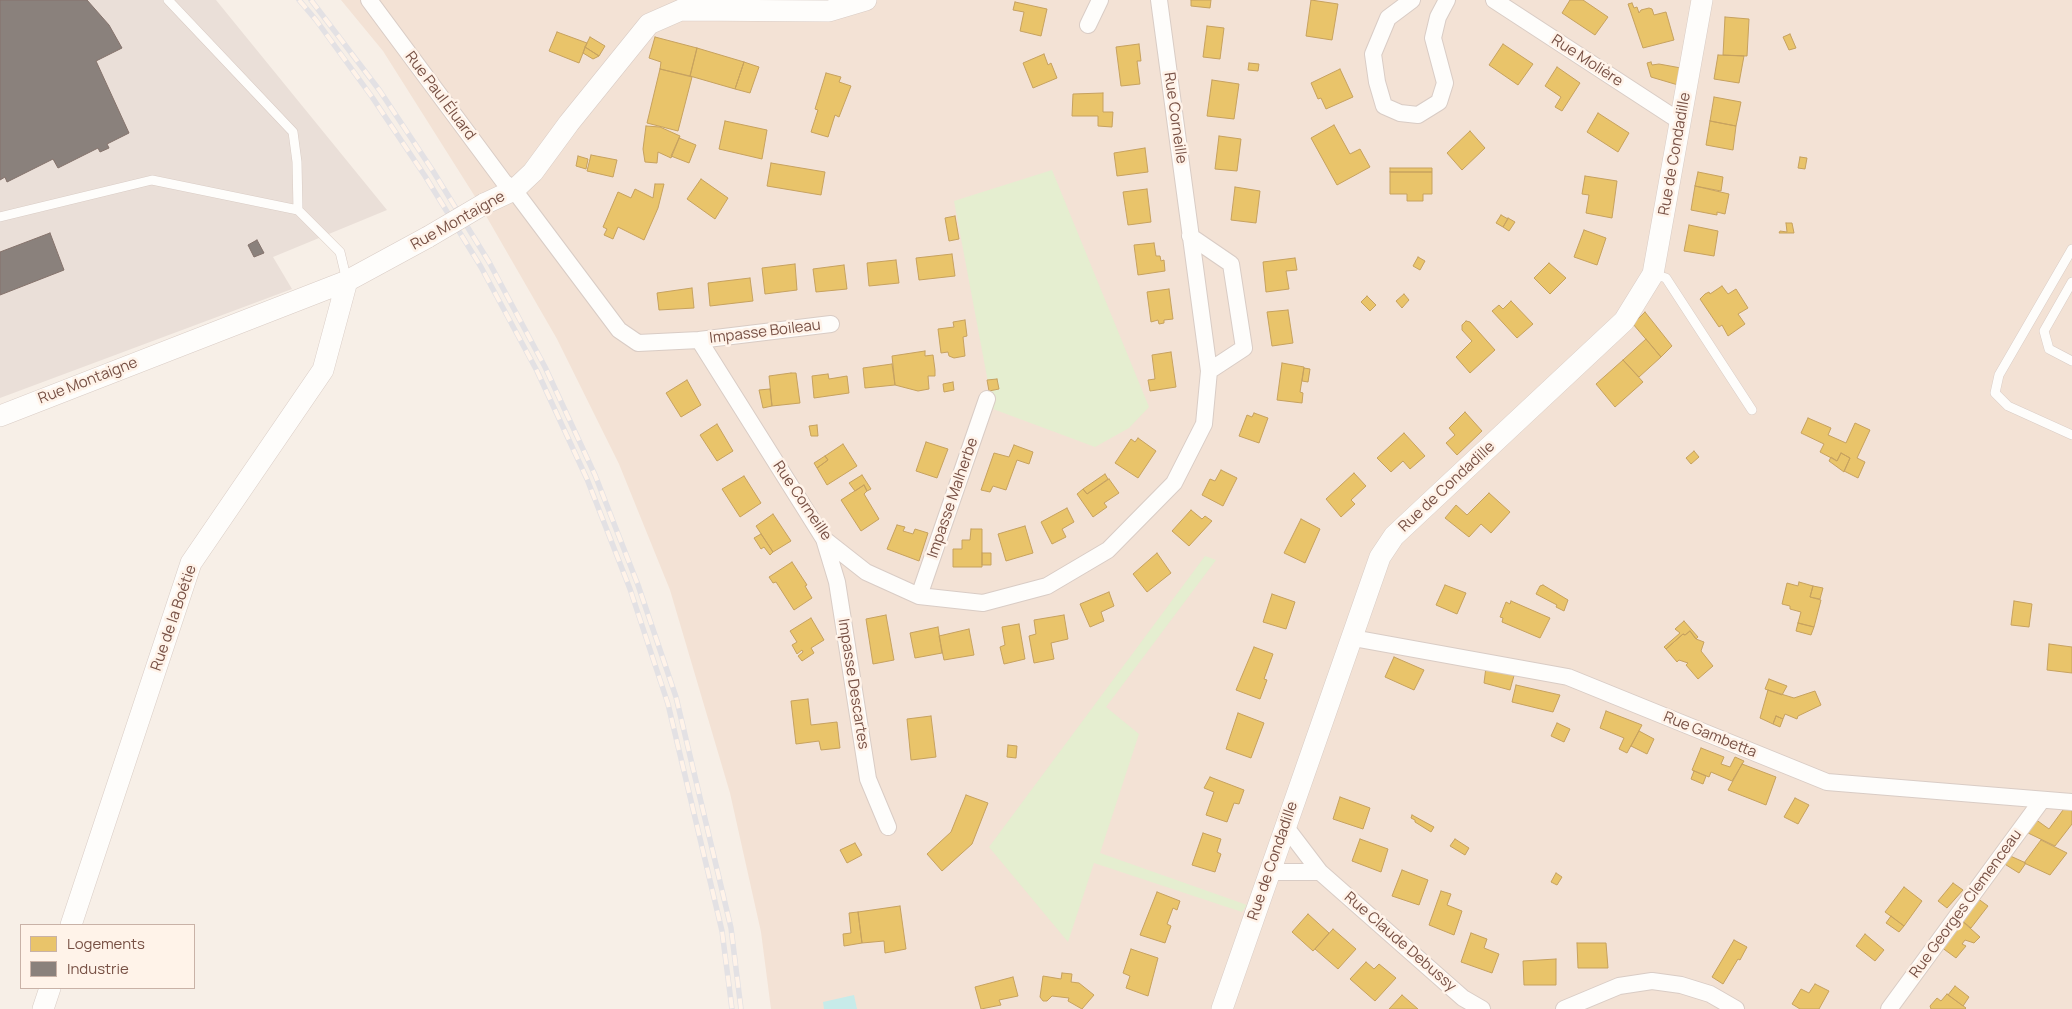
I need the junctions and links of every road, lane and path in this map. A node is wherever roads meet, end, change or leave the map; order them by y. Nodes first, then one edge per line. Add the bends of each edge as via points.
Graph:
1 (168, 0) edge
2 (369, 0) edge
3 (866, 0) edge
4 (1100, 0) edge
5 (1159, 0) edge
6 (1412, 0) edge
7 (1447, 0) edge
8 (1494, 0) edge
9 (1702, 0) edge
10 (1088, 25) dead end
11 (1681, 122) junction
12 (514, 190) junction
13 (298, 210) junction
14 (0, 217) edge
15 (1190, 236) junction
16 (2072, 249) edge
17 (1653, 274) junction
18 (346, 281) junction
19 (2072, 282) edge
20 (831, 324) dead end
21 (699, 340) junction
22 (2072, 361) edge
23 (1208, 372) junction
24 (987, 399) dead end
25 (1752, 410) dead end
26 (0, 416) edge
27 (2072, 435) edge
28 (824, 539) junction
29 (919, 596) junction
30 (1353, 638) junction
31 (2042, 800) junction
32 (2072, 802) edge
33 (1285, 826) junction
34 (888, 827) dead end
35 (1269, 872) junction
36 (1320, 872) junction
37 (71, 924) edge
38 (50, 989) edge
39 (43, 1009) edge
40 (1222, 1009) edge
41 (1482, 1009) edge
42 (1564, 1009) edge
43 (1736, 1009) edge
44 (1890, 1009) edge

1 - 13 lane via 293,132
2 - 12 street, Rue Paul Éluard via 504,182
3 - 12 street, Rue Montaigne via 829,11 681,10 649,24 533,172
4 - 10 street
5 - 15 street, Rue Corneille
6 - 7 street via 1388,18 1373,54 1384,106 1400,113 1418,115 1438,102 1445,83 1433,38 1438,17
8 - 11 street, Rue Molière
9 - 11 street, Rue de Condadille
11 - 17 street, Rue de Condadille
12 - 18 street, Rue Montaigne, bridge
12 - 21 street via 619,330 638,343
13 - 14 lane via 152,180
13 - 18 lane via 340,252
15 - 23 street, Rue Corneille
15 - 23 street via 1231,264 1244,348
16 - 27 lane via 1999,375 1995,394 2008,406
17 - 25 lane via 1666,278
17 - 30 street, Rue de Condadille via 1624,321 1394,536 1380,557
18 - 26 street, Rue Montaigne
18 - 37 street, Rue de la Boétie via 323,370 191,564
19 - 22 lane via 2044,331 2049,349
20 - 21 street, Impasse Boileau
21 - 28 street, Rue Corneille
23 - 29 street, Rue Corneille via 1204,424 1174,483 1108,550 1047,586 984,603
24 - 29 street, Impasse Malherbe
28 - 29 street, Rue Corneille via 866,572
28 - 34 street, Impasse Descartes via 836,582 868,779
30 - 31 street, Rue Gambetta via 1568,677 1827,782
30 - 33 street, Rue de Condadille
31 - 32 street, Rue Gambetta
31 - 44 street, Rue Georges Clemenceau
33 - 35 street, Rue de Condadille
33 - 36 street, Rue Claude Debussy
35 - 36 street
35 - 40 street, Rue de Condadille
36 - 41 street, Rue Claude Debussy via 1463,998
38 - 39 street
42 - 43 street via 1619,986 1652,981 1710,994

